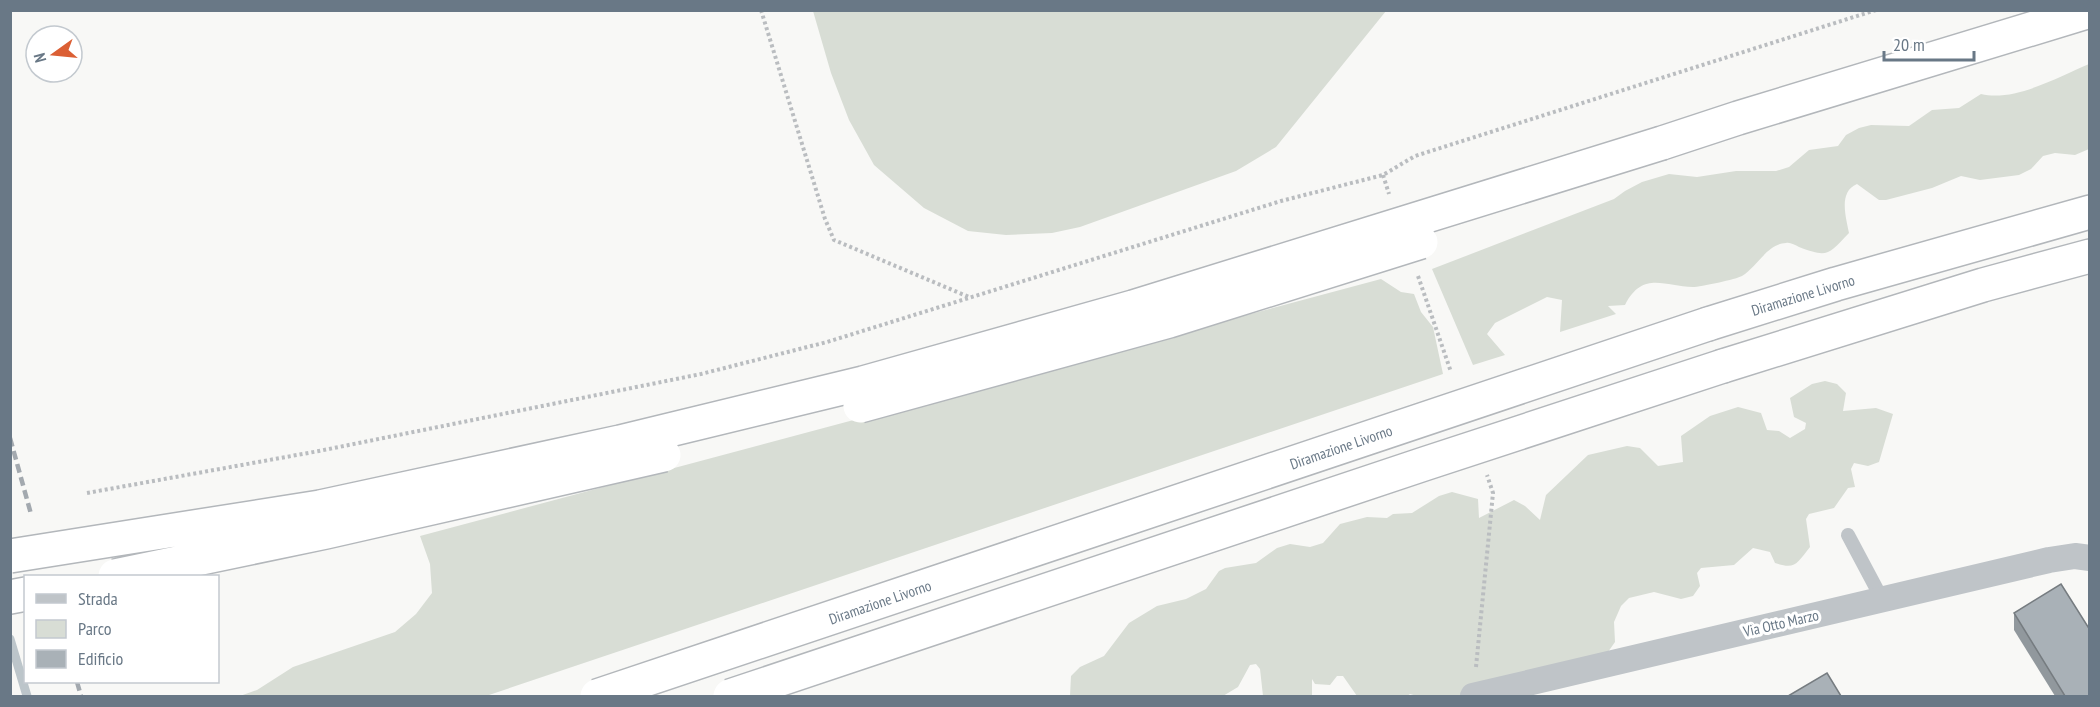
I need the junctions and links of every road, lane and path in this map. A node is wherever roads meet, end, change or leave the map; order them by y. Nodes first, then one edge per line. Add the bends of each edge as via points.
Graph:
1 (761, 10) edge
2 (1876, 10) edge
3 (2090, 11) edge
4 (2090, 35) edge
5 (1663, 154) junction
6 (1383, 175) junction
7 (1390, 198) dead end
8 (2090, 212) edge
9 (2090, 256) edge
10 (1415, 267) dead end
11 (969, 298) junction
12 (1451, 372) dead end
13 (1487, 474) dead end
14 (87, 493) dead end
15 (1848, 534) dead end
16 (10, 556) edge
17 (2090, 558) edge
18 (120, 575) edge
19 (1882, 599) junction
20 (597, 696) edge
21 (730, 696) edge
22 (1473, 696) edge

1 - 11 path via 834,240
2 - 6 path via 1415,156
3 - 5 highway via 1738,118
4 - 5 highway via 1740,140
5 - 16 highway, bridge via 1133,308 863,382 620,442 321,507
5 - 18 highway, bridge via 1169,321 916,392 609,468
6 - 7 path
6 - 11 path via 1281,201
8 - 20 highway, Diramazione Livorno, bridge via 1708,324
9 - 21 highway, bridge via 1723,366
10 - 12 path
11 - 14 path via 827,342 701,374
13 - 22 path via 1493,493
15 - 19 lane
17 - 19 street, Via Otto Marzo via 2049,560
19 - 22 street, Via Otto Marzo

